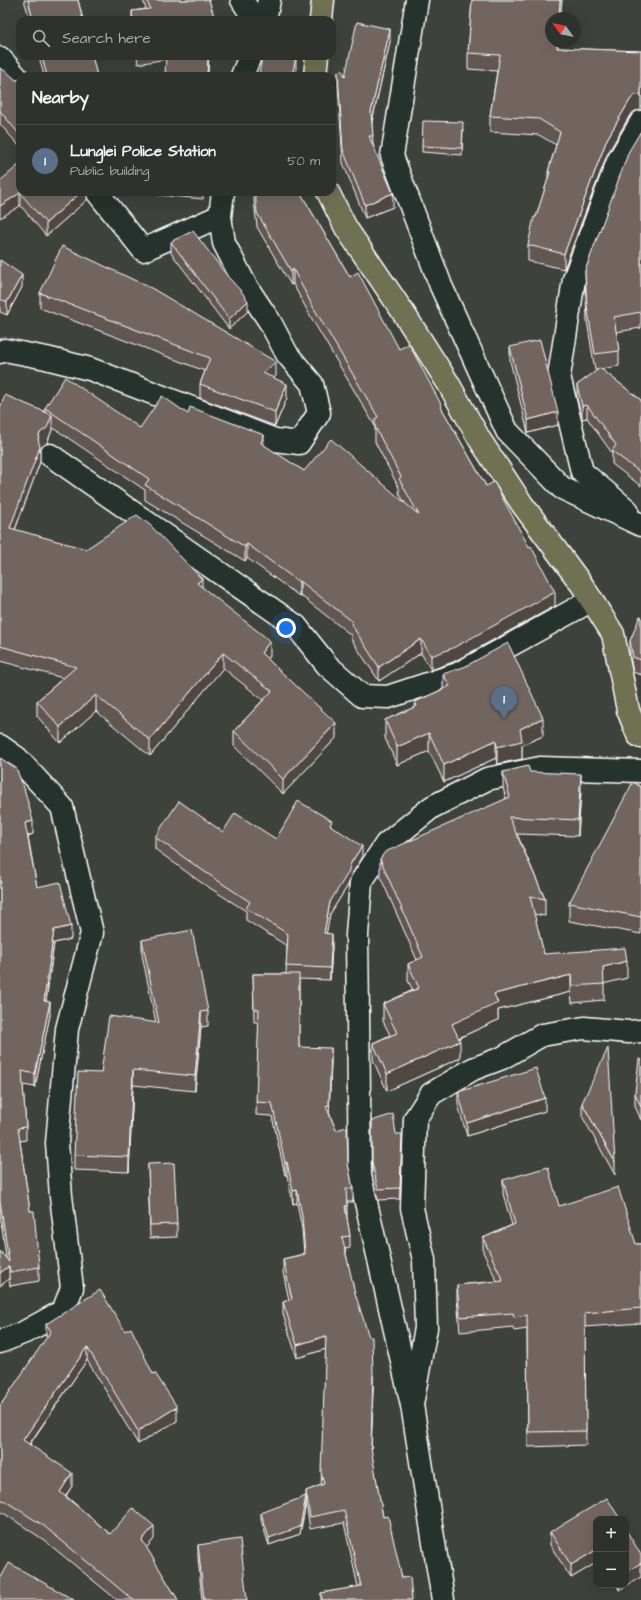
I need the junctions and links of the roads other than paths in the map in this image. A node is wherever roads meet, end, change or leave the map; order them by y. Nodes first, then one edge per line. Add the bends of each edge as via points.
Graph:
1 (242, 0) edge
2 (269, 0) edge
3 (323, 0) edge
4 (417, 0) edge
5 (252, 16) edge
6 (266, 16) edge
7 (321, 16) edge
8 (0, 58) edge
9 (248, 60) edge
10 (317, 60) edge
11 (244, 72) edge
12 (315, 72) edge
13 (16, 76) edge
14 (641, 122) edge
15 (100, 196) edge
16 (222, 196) edge
17 (330, 196) edge
18 (220, 216) junction
19 (0, 352) edge
20 (50, 455) dead end
21 (641, 524) edge
22 (592, 600) junction
23 (641, 737) edge
24 (0, 746) edge
25 (641, 771) edge
26 (641, 1031) edge
27 (0, 1342) edge
28 (412, 1405) junction
29 (444, 1600) edge

1 - 5 street
2 - 6 street
3 - 7 main road
4 - 21 street via 392,156 441,286 507,430 562,488
8 - 13 street
9 - 11 street
10 - 12 main road
14 - 21 street via 618,161 574,280 559,376 582,472
15 - 18 street via 143,250
16 - 18 street
17 - 22 main road via 346,228 448,383 480,440 518,498
18 - 19 street via 224,243 246,286 287,354 312,384 319,413 299,443 274,440 90,370 5,350
20 - 22 street via 296,626 327,665 362,696 388,697 458,674
22 - 23 main road via 613,634 628,710
24 - 27 street via 17,758 62,808 92,933 66,1029 57,1143 72,1288 63,1311 25,1332
25 - 28 street via 540,768 487,779 432,807 386,844 361,882 357,935 360,1176
26 - 28 street via 584,1028 542,1035 502,1058 473,1069 431,1094 415,1119 412,1208 424,1260 426,1328
28 - 29 street

